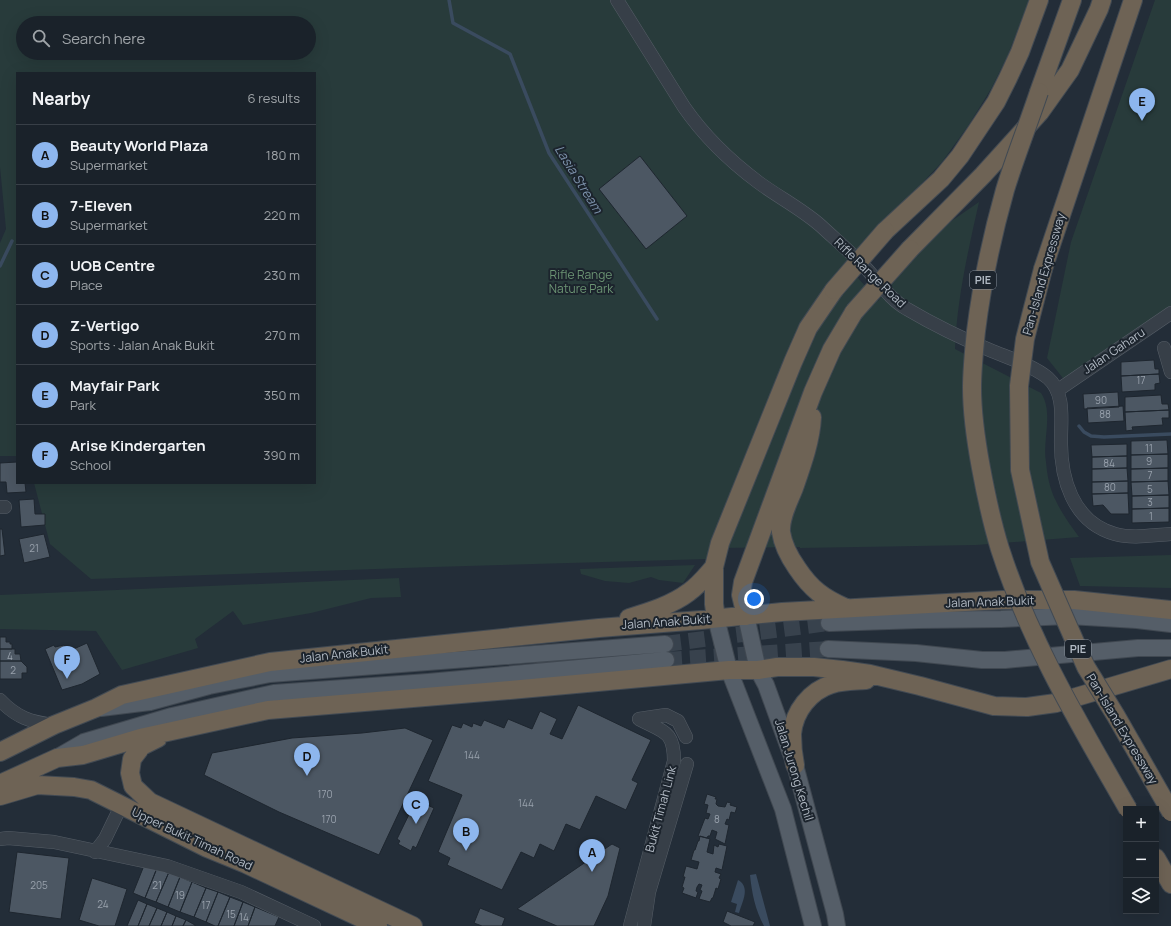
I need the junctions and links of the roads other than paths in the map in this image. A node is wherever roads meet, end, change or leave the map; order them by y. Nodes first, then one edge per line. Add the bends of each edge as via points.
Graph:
1 (617, 0) edge
2 (1039, 0) edge
3 (1072, 0) edge
4 (1102, 0) edge
5 (1133, 0) edge
6 (1171, 313) edge
7 (1164, 348) dead end
8 (1171, 372) edge
9 (1058, 390) junction
10 (813, 392) junction
11 (1171, 534) edge
12 (714, 567) junction
13 (849, 609) junction
14 (1171, 610) edge
15 (746, 616) junction
16 (716, 618) junction
17 (829, 623) tunnel mouth
18 (1171, 624) edge
19 (599, 628) junction
20 (665, 644) tunnel mouth
21 (1171, 648) edge
22 (828, 649) tunnel mouth
23 (666, 660) tunnel mouth
24 (1171, 669) edge
25 (729, 670) junction
26 (758, 670) junction
27 (883, 677) junction
28 (0, 700) edge
29 (96, 708) junction
30 (54, 726) junction
31 (175, 730) junction
32 (686, 737) dead end
33 (0, 752) edge
34 (57, 758) junction
35 (687, 764) dead end
36 (794, 765) junction
37 (0, 784) edge
38 (0, 796) edge
39 (121, 806) junction
40 (1126, 806) edge
41 (1171, 812) edge
42 (107, 834) junction
43 (0, 839) edge
44 (95, 852) junction
45 (111, 855) junction
46 (1159, 863) edge
47 (1171, 884) edge
48 (314, 926) edge
49 (378, 926) edge
50 (413, 926) edge
51 (630, 926) edge
52 (644, 926) edge
53 (813, 926) edge
54 (837, 926) edge

1 - 9 street, Rifle Range Road via 684,107 700,129 718,147 756,180 818,224 862,264 904,308 963,339 1037,370
2 - 12 highway, bridge via 1020,52 996,102 960,156 940,179 885,231 834,290 808,328 726,525
3 - 40 highway, PIE, bridge via 1006,188 993,236 975,340 973,414 986,499 1018,599 1067,702
4 - 10 highway, bridge via 1070,70 1040,112 854,312 832,349
5 - 41 highway, Pan-Island Expressway / PIE, bridge via 1043,269 1025,339 1019,386 1020,470 1040,562 1086,667
6 - 9 street, Jalan Gaharu
7 - 8 street
9 - 11 street via 1062,468 1066,483 1079,509 1102,529 1116,534
10 - 13 highway via 812,429 787,504 781,531 789,554 810,585 829,601
10 - 15 highway via 743,582 741,595
12 - 16 highway
12 - 19 highway via 682,597 648,612
13 - 14 highway, Jalan Anak Bukit via 1002,600 1074,600
13 - 15 highway, Jalan Anak Bukit
15 - 16 highway, Jalan Anak Bukit
15 - 26 main road, Jalan Jurong Kechil
16 - 19 highway, Jalan Anak Bukit
16 - 25 main road, Jalan Jurong Kechil
17 - 18 main road, Jalan Anak Bukit via 1070,616
19 - 29 highway, Jalan Anak Bukit via 270,662 122,695
20 - 29 main road, Jalan Anak Bukit via 270,674 209,686 150,702
21 - 22 main road via 1138,648 1005,660
23 - 34 main road via 274,693 172,716 84,742
24 - 27 highway via 1056,703 1027,707 994,706
25 - 26 highway
25 - 31 highway via 268,710
25 - 53 main road, Jalan Jurong Kechil via 783,809
26 - 27 highway via 814,667
26 - 36 main road, Jalan Jurong Kechil via 766,685
27 - 36 highway via 833,684 813,694 802,707 794,724
28 - 30 street via 12,711 29,720
29 - 30 highway
30 - 33 highway
31 - 34 highway via 83,755
31 - 50 highway, Upper Bukit Timah Road via 142,746 132,758 130,773 133,786 150,802
32 - 51 street, Bukit Timah Link via 678,721 666,715 639,719 667,734 674,746 674,761
34 - 37 highway
35 - 52 street, Bukit Timah Link via 649,892
36 - 54 main road, Jalan Jurong Kechil
38 - 39 highway, Upper Bukit Timah Road via 37,786 74,786 91,790
39 - 42 street
39 - 49 highway, Upper Bukit Timah Road
42 - 44 street
42 - 45 street
43 - 44 street via 54,842
44 - 45 street
45 - 48 street via 167,866 241,892
46 - 47 highway

